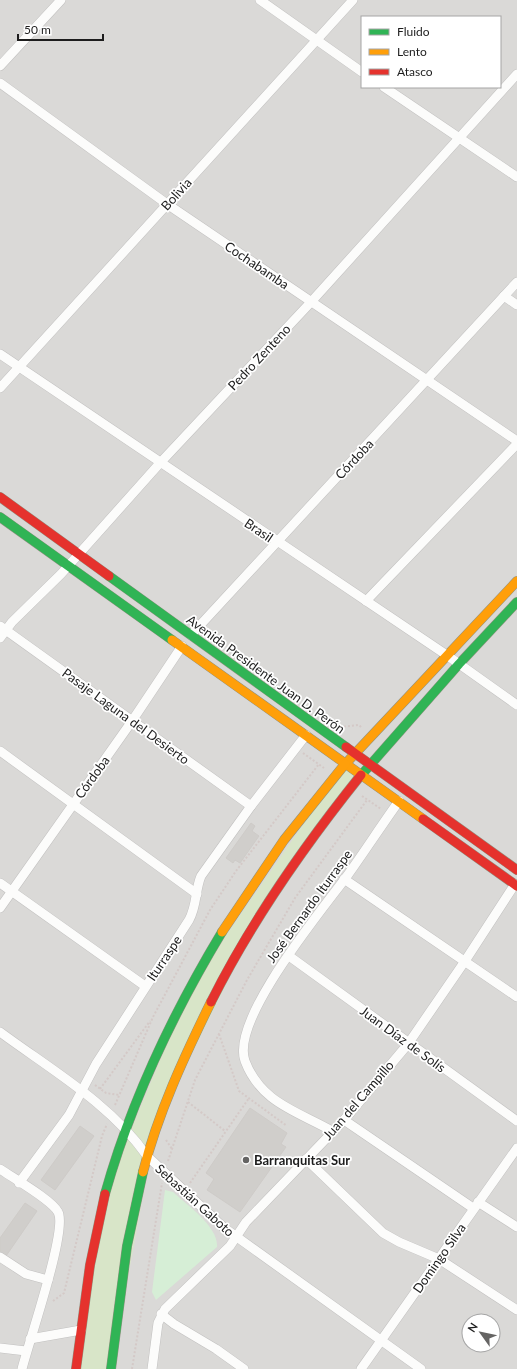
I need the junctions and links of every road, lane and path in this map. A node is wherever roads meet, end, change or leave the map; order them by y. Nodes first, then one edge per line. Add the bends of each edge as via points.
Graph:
1 (61, 0) edge
2 (260, 0) edge
3 (353, 0) edge
4 (316, 40) junction
5 (0, 66) edge
6 (361, 71) edge
7 (517, 74) edge
8 (0, 83) edge
9 (385, 88) edge
10 (458, 139) junction
11 (517, 177) edge
12 (167, 204) junction
13 (517, 282) edge
14 (504, 296) junction
15 (311, 302) junction
16 (517, 305) edge
17 (0, 354) edge
18 (18, 368) junction
19 (427, 380) junction
20 (0, 388) edge
21 (517, 443) edge
22 (160, 463) junction
23 (0, 497) edge
24 (0, 517) edge
25 (277, 542) junction
26 (78, 554) junction
27 (68, 566) junction
28 (517, 580) edge
29 (366, 601) junction
30 (517, 602) edge
31 (2, 631) edge
32 (191, 636) junction
33 (182, 646) junction
34 (448, 656) junction
35 (459, 664) junction
36 (517, 705) edge
37 (132, 721) junction
38 (306, 735) junction
39 (371, 735) junction
40 (330, 737) junction
41 (297, 748) junction
42 (0, 751) edge
43 (354, 754) junction
44 (345, 764) junction
45 (370, 765) junction
46 (361, 775) junction
47 (335, 776) junction
48 (351, 788) junction
49 (367, 800) junction
50 (398, 801) junction
51 (72, 804) junction
52 (251, 806) junction
53 (389, 814) junction
54 (517, 870) edge
55 (344, 879) junction
56 (0, 883) edge
57 (516, 885) edge
58 (12, 891) junction
59 (197, 894) junction
60 (0, 908) edge
61 (289, 956) junction
62 (465, 961) junction
63 (145, 986) junction
64 (517, 997) edge
65 (153, 1017) dead end
66 (0, 1032) edge
67 (408, 1044) junction
68 (88, 1081) junction
69 (100, 1089) junction
70 (82, 1092) junction
71 (119, 1095) dead end
72 (249, 1098) dead end
73 (188, 1102) junction
74 (344, 1120) junction
75 (517, 1121) edge
76 (125, 1130) junction
77 (226, 1131) junction
78 (332, 1131) junction
79 (517, 1148) edge
80 (147, 1156) junction
81 (306, 1159) junction
82 (0, 1169) edge
83 (164, 1172) junction
84 (19, 1183) junction
85 (189, 1184) dead end
86 (476, 1205) junction
87 (517, 1227) edge
88 (237, 1237) junction
89 (0, 1257) edge
90 (439, 1259) junction
91 (48, 1280) junction
92 (517, 1310) edge
93 (161, 1314) junction
94 (81, 1330) junction
95 (30, 1339) junction
96 (381, 1340) junction
97 (0, 1348) edge
98 (26, 1351) junction
99 (22, 1369) edge
100 (76, 1369) edge
101 (111, 1369) edge
102 (132, 1369) edge
103 (152, 1369) edge
104 (244, 1369) edge
105 (361, 1369) edge
106 (421, 1369) edge

1 - 5 street
2 - 4 street
3 - 4 street, Bolivia
4 - 6 street
4 - 12 street, Bolivia
7 - 10 street, Pedro Zenteno
8 - 12 street, Cochabamba
9 - 10 street
10 - 11 street
10 - 15 street, Pedro Zenteno
12 - 15 street, Cochabamba
12 - 18 street, Bolivia
13 - 14 street, Córdoba
14 - 16 street
14 - 19 street, Córdoba
15 - 19 street, Cochabamba
15 - 22 street, Pedro Zenteno
17 - 18 street, Brasil
18 - 20 street, Bolivia
18 - 22 street, Brasil
19 - 21 street, Cochabamba
19 - 25 street, Córdoba
21 - 29 street
22 - 25 street, Brasil
22 - 26 street, Pedro Zenteno
23 - 26 main road, Avenida Presidente Juan D. Perón
24 - 27 main road, Avenida Presidente Juan D. Perón
25 - 29 street, Brasil
25 - 32 street, Córdoba
26 - 27 street, Pedro Zenteno
26 - 32 main road, Avenida Presidente Juan D. Perón
27 - 31 street, Pedro Zenteno
27 - 33 main road, Avenida Presidente Juan D. Perón
28 - 34 main road
29 - 34 street, Brasil
30 - 35 main road
31 - 37 street, Pasaje Laguna del Desierto
32 - 40 main road, Avenida Presidente Juan D. Perón
33 - 37 street, Córdoba
33 - 38 main road, Avenida Presidente Juan D. Perón
34 - 35 street, Brasil
34 - 39 main road
35 - 36 street, Brasil
35 - 45 main road
37 - 51 street, Córdoba
37 - 52 street, Pasaje Laguna del Desierto
38 - 41 street, Iturraspe
38 - 44 main road, Avenida Presidente Juan D. Perón
39 - 40 path via 358,725 338,727
39 - 43 main road
40 - 43 main road, Avenida Presidente Juan D. Perón
41 - 47 path
41 - 52 street, Iturraspe
42 - 51 street
43 - 44 main road
43 - 45 main road, Avenida Presidente Juan D. Perón
44 - 46 main road, Avenida Presidente Juan D. Perón
44 - 47 main road
45 - 46 main road
45 - 54 main road, Avenida Presidente Juan D. Perón
46 - 48 main road
46 - 50 main road, Avenida Presidente Juan D. Perón
47 - 76 main road via 279,848 221,934 165,1037 137,1096
48 - 49 path
48 - 80 main road via 265,906 238,951 193,1038 156,1126
49 - 53 path
49 - 73 path via 295,898 247,980 195,1080
50 - 53 street, José Bernardo Iturraspe
50 - 57 main road, Avenida Presidente Juan D. Perón
51 - 58 street, Córdoba
51 - 59 street
52 - 59 street, Iturraspe via 201,876
53 - 55 street, José Bernardo Iturraspe
55 - 61 street, José Bernardo Iturraspe
55 - 62 street
56 - 58 street
57 - 62 street, Juan del Campillo
58 - 60 street, Córdoba
58 - 63 street
59 - 63 street, Iturraspe via 189,920
61 - 67 street, Juan Díaz de Solís
61 - 78 street, José Bernardo Iturraspe via 265,990 247,1030 243,1054 248,1067 264,1090 278,1104
62 - 64 street
62 - 67 street, Juan del Campillo
63 - 68 street, Iturraspe
65 - 69 path
66 - 70 street, Sebastián Gaboto
67 - 74 street, Juan del Campillo
67 - 75 street, Juan Díaz de Solís
68 - 69 path
68 - 70 street, Iturraspe
69 - 71 path via 106,1093
70 - 76 street, Sebastián Gaboto
70 - 84 street, Iturraspe via 69,1115
72 - 77 path
73 - 77 path
73 - 83 path
74 - 78 street, Juan del Campillo
74 - 86 street
76 - 80 street, Sebastián Gaboto
76 - 94 main road via 99,1222
77 - 85 path
78 - 81 street, Juan del Campillo
79 - 86 street, Domingo Silva
80 - 83 street, Sebastián Gaboto
80 - 101 main road via 132,1217
81 - 88 street, Juan del Campillo via 246,1222
81 - 90 street via 376,1228 399,1242
82 - 84 street
83 - 88 street, Sebastián Gaboto
83 - 102 path
84 - 91 street via 50,1203 60,1216
86 - 87 street
86 - 90 street, Domingo Silva
88 - 93 street, Juan del Campillo
88 - 96 street, Sebastián Gaboto
89 - 91 street via 26,1274
90 - 92 street
90 - 96 street, Domingo Silva
91 - 95 street
93 - 103 street
93 - 104 street
94 - 95 street
94 - 100 main road
95 - 98 street
96 - 105 street, Domingo Silva
96 - 106 street, Sebastián Gaboto
97 - 98 street
98 - 99 street

